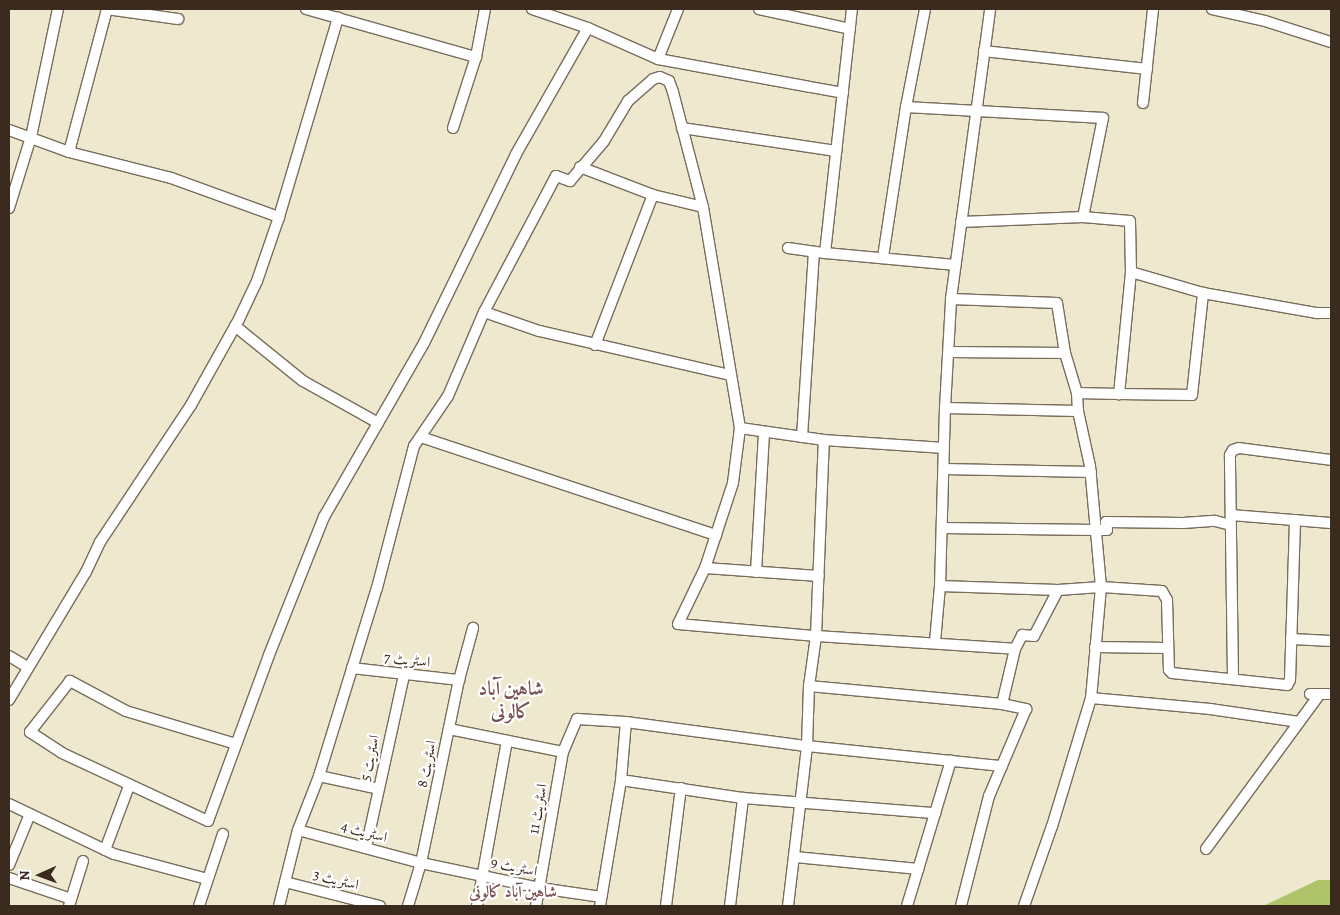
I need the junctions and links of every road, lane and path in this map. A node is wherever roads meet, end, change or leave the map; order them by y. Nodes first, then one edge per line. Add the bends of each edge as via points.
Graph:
1 (58, 9) edge
2 (106, 9) edge
3 (306, 9) edge
4 (485, 9) edge
5 (532, 9) edge
6 (678, 9) edge
7 (764, 9) edge
8 (852, 9) edge
9 (925, 9) edge
10 (990, 9) edge
11 (1153, 9) edge
12 (1212, 9) edge
13 (338, 18) junction
14 (178, 19) dead end
15 (588, 28) junction
16 (850, 29) junction
17 (1331, 42) edge
18 (984, 51) junction
19 (476, 57) junction
20 (658, 59) junction
21 (1147, 70) junction
22 (843, 93) junction
23 (1143, 102) dead end
24 (906, 107) junction
25 (975, 112) junction
26 (453, 128) dead end
27 (682, 128) junction
28 (9, 130) edge
29 (31, 137) junction
30 (69, 152) junction
31 (836, 152) junction
32 (580, 167) junction
33 (653, 195) junction
34 (703, 207) junction
35 (9, 208) edge
36 (279, 217) junction
37 (1083, 217) junction
38 (961, 222) junction
39 (788, 248) dead end
40 (814, 252) junction
41 (825, 253) junction
42 (883, 257) junction
43 (956, 265) junction
44 (1130, 272) junction
45 (1203, 293) junction
46 (951, 299) junction
47 (484, 312) junction
48 (1331, 314) edge
49 (235, 326) junction
50 (595, 345) junction
51 (949, 352) junction
52 (1065, 353) junction
53 (730, 375) junction
54 (1077, 393) junction
55 (1119, 394) junction
56 (945, 408) junction
57 (1078, 411) junction
58 (378, 423) junction
59 (740, 428) junction
60 (764, 432) junction
61 (421, 437) junction
62 (802, 437) junction
63 (824, 440) junction
64 (944, 448) junction
65 (1331, 460) edge
66 (944, 469) junction
67 (1091, 472) junction
68 (1231, 520) junction
69 (1295, 520) junction
70 (1331, 523) edge
71 (943, 528) junction
72 (1095, 530) junction
73 (716, 535) junction
74 (705, 568) junction
75 (756, 572) junction
76 (818, 576) junction
77 (940, 586) junction
78 (1102, 587) junction
79 (1058, 590) junction
80 (473, 628) dead end
81 (816, 636) junction
82 (1291, 640) junction
83 (1331, 641) edge
84 (935, 642) junction
85 (1095, 647) junction
86 (1167, 648) junction
87 (1015, 649) junction
88 (9, 656) edge
89 (27, 667) junction
90 (352, 668) junction
91 (404, 675) junction
92 (1233, 678) junction
93 (459, 680) junction
94 (809, 686) junction
95 (1331, 694) edge
96 (1091, 698) junction
97 (9, 700) edge
98 (1002, 704) junction
99 (626, 722) junction
100 (1299, 722) junction
101 (449, 729) junction
102 (507, 741) junction
103 (236, 744) junction
104 (807, 746) junction
105 (563, 752) junction
106 (951, 760) junction
107 (1002, 766) junction
108 (319, 776) junction
109 (620, 780) junction
110 (129, 786) junction
111 (681, 788) junction
112 (379, 789) junction
113 (744, 798) junction
114 (801, 803) junction
115 (9, 804) edge
116 (935, 813) junction
117 (30, 814) junction
118 (298, 830) junction
119 (223, 834) dead end
120 (366, 848) junction
121 (1206, 849) dead end
122 (105, 850) junction
123 (795, 857) junction
124 (83, 861) dead end
125 (421, 863) junction
126 (9, 865) edge
127 (918, 869) junction
128 (482, 876) junction
129 (9, 878) edge
130 (207, 879) junction
131 (285, 882) junction
132 (540, 888) junction
133 (601, 902) edge
134 (70, 903) edge
135 (199, 906) edge
136 (279, 906) edge
137 (380, 906) edge
138 (408, 906) edge
139 (477, 906) edge
140 (536, 906) edge
141 (666, 906) edge
142 (730, 906) edge
143 (788, 906) edge
144 (907, 906) edge
145 (962, 906) edge
146 (1024, 906) edge

1 - 29 street
2 - 14 street
2 - 30 street
3 - 13 street
4 - 19 street
5 - 15 street
6 - 20 street
7 - 16 street
8 - 16 street
9 - 24 street
10 - 18 street
11 - 21 street
12 - 17 street via 1265,21
13 - 19 street
13 - 36 street
15 - 20 street
15 - 58 street via 516,154 424,343
16 - 22 street
18 - 21 street
18 - 25 street
19 - 26 street
20 - 22 street
21 - 23 street
22 - 31 street
24 - 25 street
24 - 42 street
25 - 37 street via 1103,118
25 - 38 street
27 - 31 street
27 - 32 street via 669,81 660,77 628,102 604,141
27 - 34 street
28 - 29 street
29 - 30 street
29 - 35 street
30 - 36 street via 171,178
31 - 41 street
32 - 33 street
32 - 47 street via 570,181 556,176
33 - 34 street
33 - 50 street
34 - 53 street
36 - 49 street via 257,281
37 - 38 street
37 - 44 street via 1130,221
38 - 43 street
39 - 40 street
40 - 41 street
40 - 62 street
41 - 42 street
42 - 43 street
43 - 46 street
44 - 45 street
44 - 55 street
45 - 48 street
45 - 55 street via 1192,395
46 - 51 street
46 - 52 street via 1057,303
47 - 50 street via 539,331
47 - 61 street via 448,396
49 - 58 street via 303,380
49 - 89 street via 191,405 100,542 86,572
50 - 53 street
51 - 52 street
51 - 56 street
52 - 54 street
53 - 59 street
54 - 55 street
54 - 57 street
56 - 57 street
56 - 64 street
57 - 67 street
58 - 103 street via 324,517
59 - 60 street
59 - 73 street via 733,483
60 - 62 street
60 - 75 street
61 - 73 street
61 - 90 street via 414,446 396,522
62 - 63 street
63 - 64 street
63 - 76 street
64 - 66 street
65 - 68 street via 1239,448 1233,450 1230,455
66 - 67 street
66 - 71 street
67 - 72 street
68 - 69 street
68 - 72 street via 1183,524 1106,522 1107,530
68 - 92 street
69 - 70 street
69 - 82 street
71 - 72 street
71 - 77 street
72 - 78 street
73 - 74 street
74 - 75 street
74 - 81 street via 678,624
75 - 76 street
76 - 81 street
77 - 79 street
77 - 84 street
78 - 79 street
78 - 85 street
78 - 86 street via 1162,591 1166,594
79 - 87 street via 1034,636 1022,635
80 - 93 street, اسٹریٹ 8
81 - 84 street
81 - 94 street
82 - 83 street
82 - 92 street via 1290,680 1287,685
84 - 87 street
85 - 86 street
85 - 96 street
86 - 92 street via 1167,665 1172,673
87 - 98 street
88 - 89 street
89 - 97 street
90 - 91 street, اسٹریٹ 7
90 - 108 street
91 - 93 street, اسٹریٹ 7
91 - 112 street, اسٹریٹ 5
93 - 101 street, اسٹریٹ 8
94 - 98 street
94 - 104 street
95 - 100 street via 1315,694
96 - 100 street via 1219,710
96 - 146 street
98 - 107 street via 1026,708
99 - 104 street
99 - 105 street, اسٹریٹ 11 via 577,719
99 - 109 street
100 - 121 street
101 - 102 street
101 - 125 street, اسٹریٹ 8
102 - 105 street
102 - 128 street
103 - 110 street via 208,821
103 - 110 street via 126,710 70,681 30,732 62,753
104 - 106 street
104 - 114 street
105 - 132 street, اسٹریٹ 11
106 - 107 street
106 - 116 street
107 - 145 street via 989,796
108 - 112 street
108 - 118 street
109 - 111 street
109 - 133 street
110 - 122 street
111 - 113 street
111 - 141 street
112 - 120 street, اسٹریٹ 5
113 - 114 street
113 - 142 street
114 - 116 street
114 - 123 street
115 - 117 street
116 - 127 street
117 - 122 street
117 - 126 street
118 - 120 street, اسٹریٹ 4
118 - 131 street
119 - 130 street
120 - 125 street, اسٹریٹ 4
122 - 130 street
123 - 127 street
123 - 143 street
124 - 134 street
125 - 128 street, اسٹریٹ 9
125 - 138 street, اسٹریٹ 8
127 - 144 street
128 - 132 street, اسٹریٹ 9
128 - 139 street
129 - 134 street
130 - 135 street
131 - 136 street
131 - 137 street, اسٹریٹ 3
132 - 133 street, اسٹریٹ 9
132 - 140 street, اسٹریٹ 11

